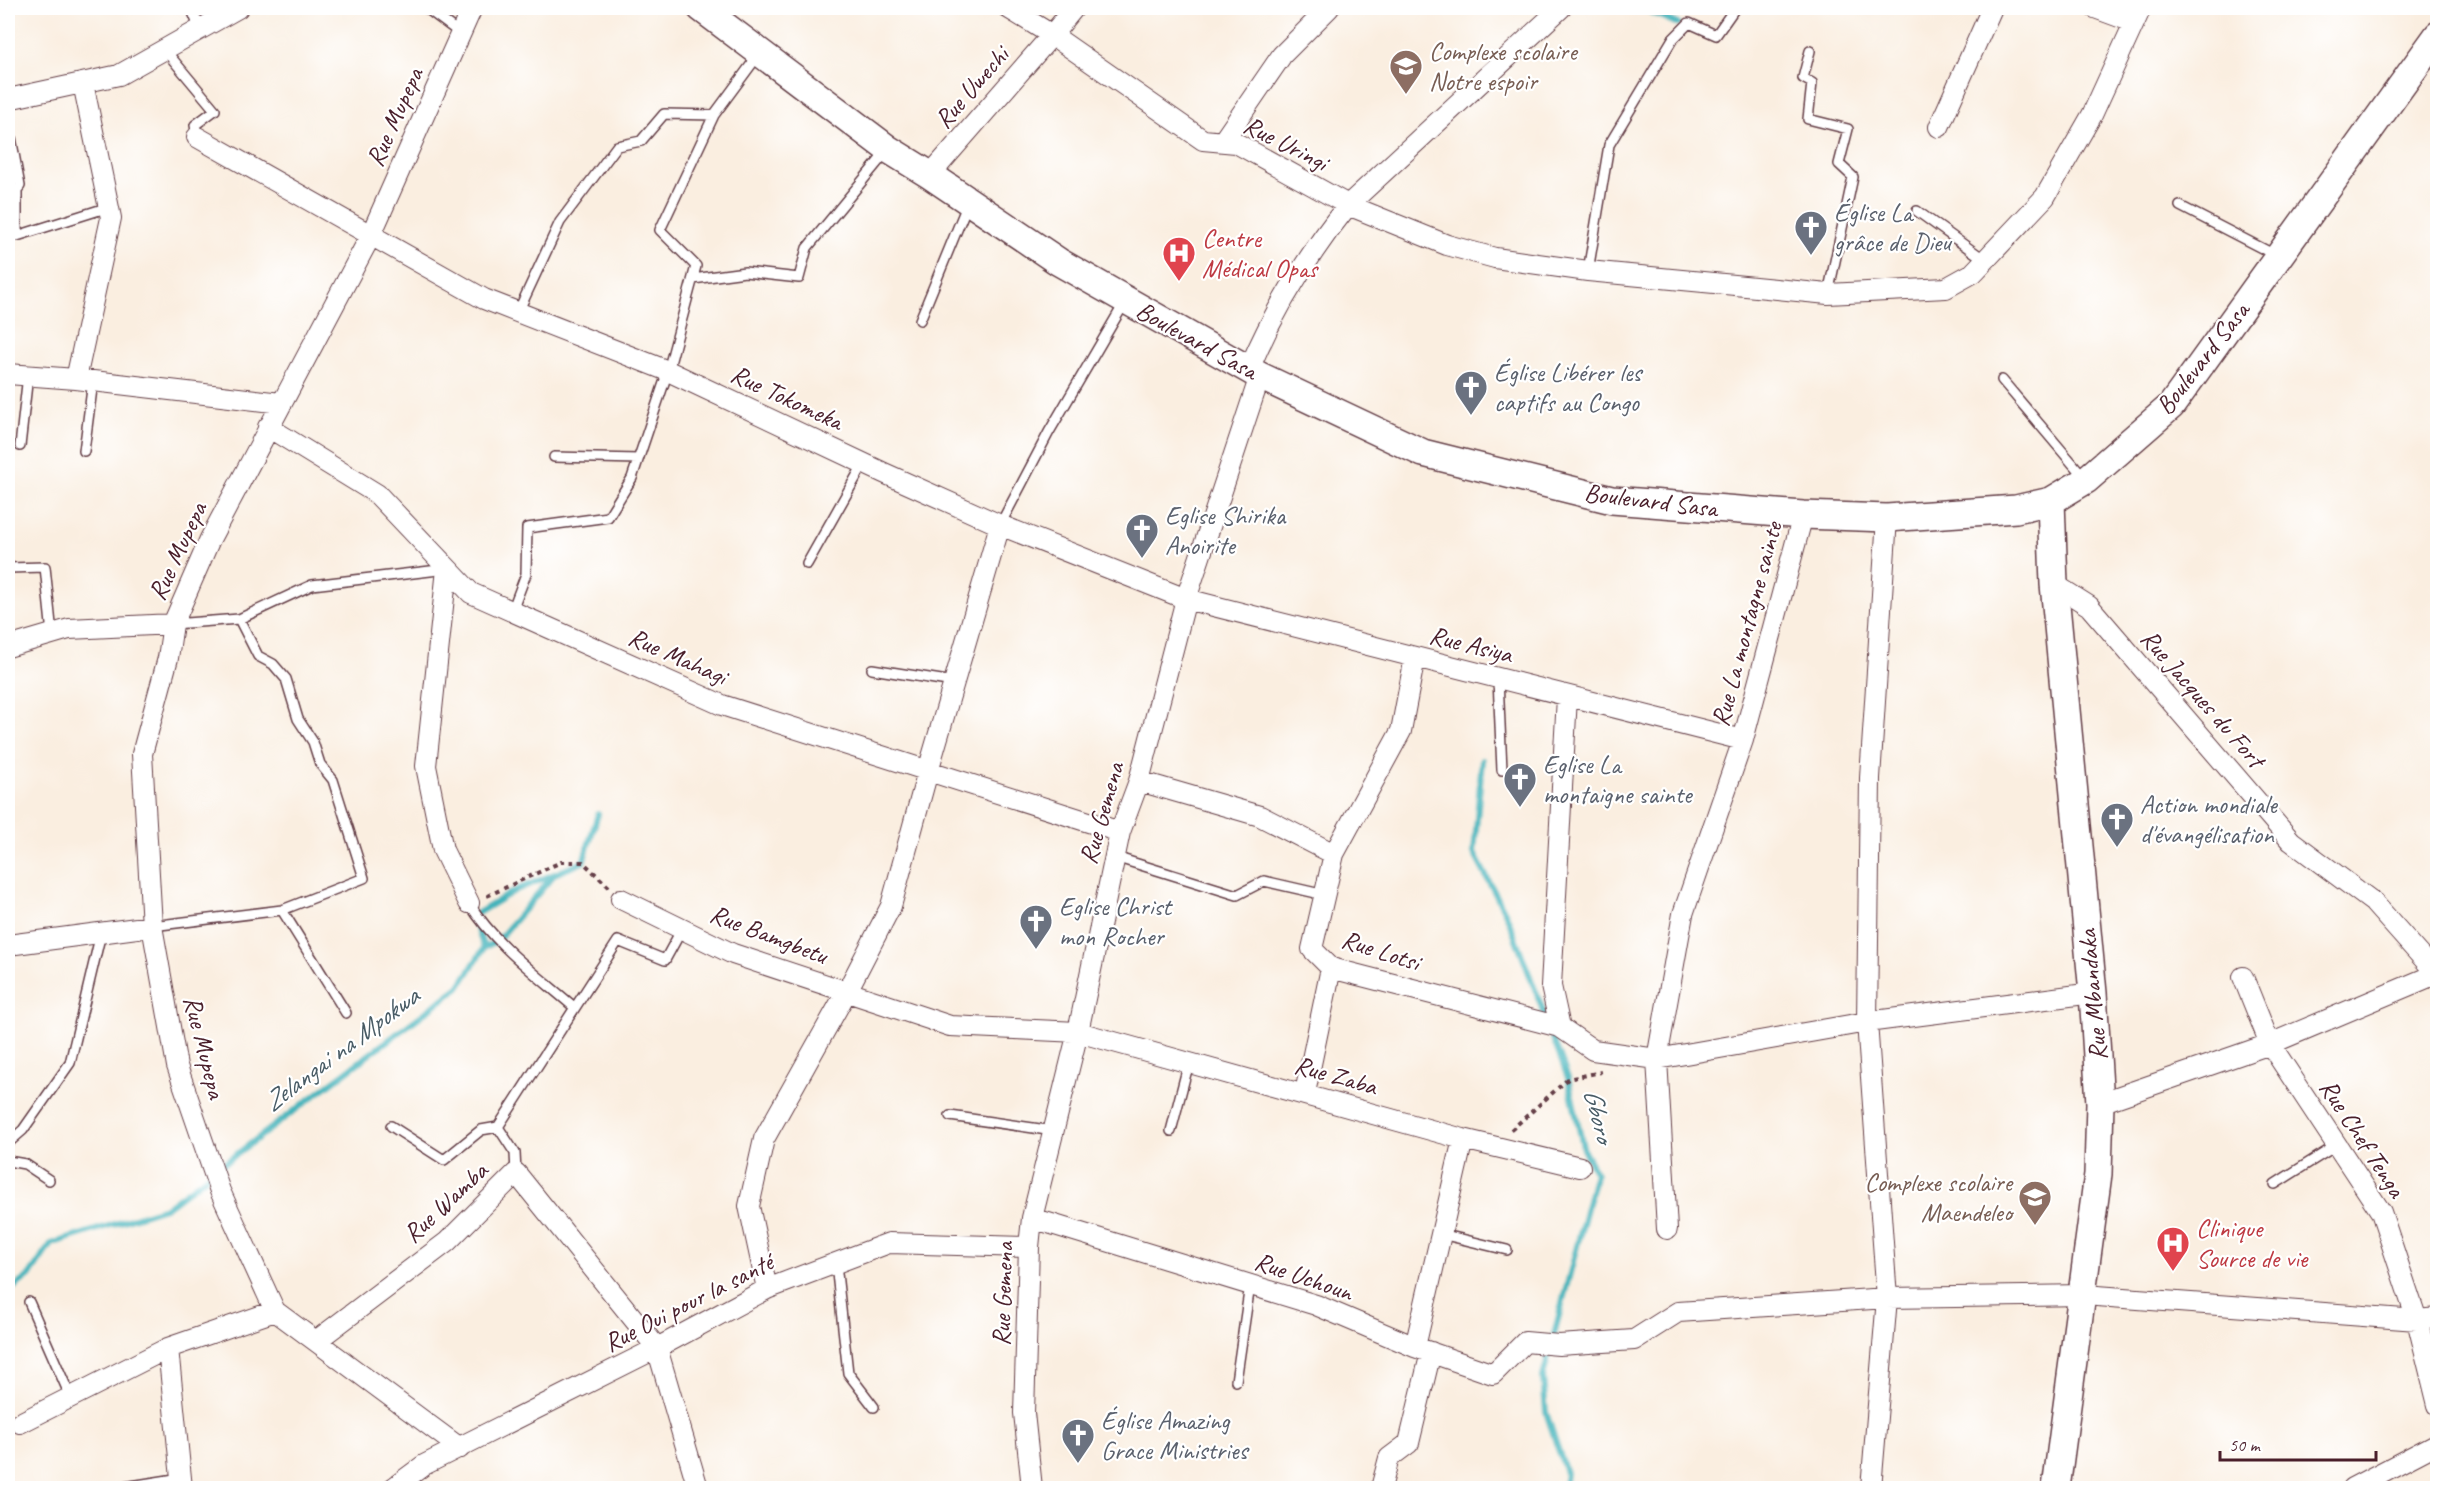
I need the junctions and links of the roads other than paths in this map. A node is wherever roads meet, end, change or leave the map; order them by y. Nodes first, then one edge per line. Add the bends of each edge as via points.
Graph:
1 (191, 8) edge
2 (238, 8) edge
3 (426, 8) edge
4 (472, 8) edge
5 (701, 8) edge
6 (1008, 8) edge
7 (1074, 8) edge
8 (1329, 8) edge
9 (1561, 8) edge
10 (1736, 8) edge
11 (1992, 8) edge
12 (2095, 8) edge
13 (2137, 14) edge
14 (200, 29) junction
15 (461, 34) junction
16 (2438, 34) edge
17 (1052, 35) junction
18 (164, 49) junction
19 (1810, 51) dead end
20 (760, 52) junction
21 (82, 83) junction
22 (8, 99) edge
23 (714, 115) junction
24 (8, 121) edge
25 (1939, 127) dead end
26 (197, 137) joint
27 (1223, 141) junction
28 (888, 149) junction
29 (930, 174) junction
30 (969, 201) junction
31 (1348, 206) junction
32 (2180, 206) dead end
33 (109, 207) junction
34 (1917, 210) dead end
35 (370, 237) junction
36 (2278, 257) junction
37 (1985, 260) junction
38 (1588, 271) junction
39 (693, 279) junction
40 (1828, 294) junction
41 (1126, 300) junction
42 (518, 312) junction
43 (920, 320) dead end
44 (668, 371) junction
45 (1254, 373) junction
46 (8, 374) edge
47 (28, 375) junction
48 (85, 380) junction
49 (2002, 380) dead end
50 (281, 403) junction
51 (268, 427) junction
52 (20, 446) dead end
53 (84, 451) dead end
54 (554, 457) dead end
55 (638, 459) junction
56 (864, 463) junction
57 (2086, 480) junction
58 (2051, 501) junction
59 (1803, 515) junction
60 (1887, 518) junction
61 (1000, 525) junction
62 (807, 564) dead end
63 (8, 568) edge
64 (447, 569) junction
65 (2054, 584) junction
66 (1186, 599) junction
67 (512, 611) junction
68 (239, 619) junction
69 (173, 624) junction
70 (52, 634) junction
71 (8, 647) edge
72 (1415, 657) junction
73 (872, 669) dead end
74 (1498, 679) junction
75 (954, 682) junction
76 (1567, 697) junction
77 (1743, 740) junction
78 (1502, 770) dead end
79 (928, 771) junction
80 (1139, 781) junction
81 (1120, 832) junction
82 (1334, 854) junction
83 (1114, 857) junction
84 (1325, 895) junction
85 (621, 899) road end
86 (467, 900) joint
87 (282, 910) junction
88 (152, 926) junction
89 (682, 929) junction
90 (101, 933) junction
91 (8, 945) edge
92 (1331, 968) junction
93 (2437, 974) edge
94 (2243, 977) dead end
95 (847, 992) junction
96 (2093, 993) junction
97 (574, 1007) junction
98 (345, 1013) dead end
99 (1867, 1022) junction
100 (1560, 1027) junction
101 (1078, 1032) junction
102 (2270, 1044) junction
103 (1657, 1059) junction
104 (1189, 1062) junction
105 (1305, 1094) junction
106 (2100, 1103) junction
107 (950, 1116) dead end
108 (391, 1126) dead end
109 (498, 1128) junction
110 (1054, 1131) junction
111 (1171, 1131) dead end
112 (1463, 1138) junction
113 (8, 1143) edge
114 (2337, 1145) junction
115 (8, 1161) edge
116 (1580, 1167) dead end
117 (516, 1173) junction
118 (49, 1180) dead end
119 (2275, 1184) dead end
120 (1032, 1218) junction
121 (1667, 1228) dead end
122 (1441, 1234) junction
123 (1029, 1246) junction
124 (1507, 1250) dead end
125 (836, 1264) junction
126 (1250, 1285) junction
127 (767, 1289) junction
128 (2084, 1295) junction
129 (1887, 1298) junction
130 (29, 1302) dead end
131 (275, 1311) junction
132 (2438, 1317) edge
133 (2416, 1320) junction
134 (316, 1341) junction
135 (168, 1348) junction
136 (657, 1348) junction
137 (1423, 1349) junction
138 (1236, 1381) dead end
139 (71, 1398) junction
140 (2438, 1405) edge
141 (874, 1407) dead end
142 (20, 1423) dead end
143 (2438, 1443) edge
144 (460, 1448) junction
145 (181, 1483) edge
146 (118, 1488) edge
147 (393, 1488) edge
148 (698, 1488) edge
149 (1032, 1488) edge
150 (1381, 1488) edge
151 (1872, 1488) edge
152 (2056, 1488) edge
153 (2352, 1488) edge

1 - 14 lane
2 - 14 street
3 - 15 lane
4 - 15 street, Rue Mupepa
5 - 20 street, Boulevard Sasa
6 - 17 street, Rue Uringi
7 - 17 street, Rue Uwechi
8 - 27 street via 1282,55
9 - 31 street, Rue Gemena
10 - 38 lane via 1716,35 1689,23 1672,40 1609,145
11 - 25 street
12 - 13 street
13 - 37 street, Rue Uringi via 2092,116 2045,197
14 - 18 street
15 - 35 street, Rue Mupepa
16 - 36 street, Boulevard Sasa
17 - 27 street, Rue Uringi via 1203,140
17 - 29 street, Rue Uwechi
18 - 21 street via 119,75
18 - 26 lane via 215,110 195,124
19 - 40 lane via 1803,78 1812,83 1808,119 1848,129 1839,164 1853,177
20 - 23 lane
20 - 28 street, Boulevard Sasa
21 - 22 street
21 - 33 street
23 - 39 lane via 660,230 696,266
23 - 42 lane via 664,114 641,141 617,146 560,222
24 - 33 lane via 20,186 17,236
26 - 35 street, Rue Tokomeka
27 - 31 street, Rue Uringi via 1236,143
28 - 29 street, Boulevard Sasa
28 - 39 lane via 807,248 800,278 745,272
29 - 30 street, Boulevard Sasa
30 - 41 street, Boulevard Sasa via 1059,262
30 - 43 lane
31 - 38 street, Rue Uringi via 1447,245 1496,258
31 - 45 street, Rue Gemena via 1321,239 1266,327
32 - 36 lane
33 - 48 street via 111,218
34 - 37 lane
35 - 42 street, Rue Tokomeka via 484,299
35 - 50 street, Rue Mupepa
36 - 57 street, Boulevard Sasa via 2171,406
37 - 40 street, Rue Uringi via 1973,273 1946,288
38 - 40 street, Rue Uringi
39 - 44 lane
41 - 45 street, Boulevard Sasa
41 - 61 lane
42 - 44 street, Rue Tokomeka
44 - 55 lane
44 - 56 street, Rue Tokomeka
45 - 59 street, Boulevard Sasa via 1423,453 1612,500
45 - 66 street, Rue Gemena
46 - 47 street
47 - 48 street
47 - 52 lane
48 - 50 street
48 - 53 lane
49 - 57 lane
50 - 51 street, Rue Mupepa
51 - 64 street, Rue Mahagi via 377,494
51 - 69 street, Rue Mupepa via 210,539
54 - 55 lane
55 - 67 lane via 632,478 608,517 527,528 526,574
56 - 61 street, Rue Tokomeka
56 - 62 lane
57 - 58 street, Boulevard Sasa
58 - 60 street, Boulevard Sasa via 2016,509
58 - 65 street, Rue Mbandaka
59 - 60 street, Boulevard Sasa
59 - 77 street, Rue La montagne sainte
60 - 99 street via 1870,778
61 - 66 street, Rue Tokomeka
61 - 75 street
63 - 70 lane via 45,567
64 - 67 street, Rue Mahagi via 471,593
64 - 68 lane via 312,585
64 - 86 street via 426,766 443,850
65 - 93 street, Rue Jacques du Fort via 2089,606 2291,842 2373,902
65 - 96 street, Rue Mbandaka
66 - 72 street, Rue Asiya
66 - 80 street, Rue Gemena
67 - 79 street, Rue Mahagi via 722,705
68 - 69 lane
68 - 87 lane via 258,656 273,664 286,679 298,718 313,742 320,764 333,780 364,878
69 - 70 street via 69,629
69 - 88 street, Rue Mupepa via 168,658 142,754
70 - 71 street
72 - 74 street, Rue Asiya
72 - 82 street, Rue Lotsi via 1401,731
73 - 75 lane
74 - 76 street, Rue Asiya
74 - 78 lane
75 - 79 street
76 - 77 street, Rue Asiya
76 - 100 street via 1551,986
77 - 103 street, Rue La montagne sainte via 1683,914
79 - 81 street, Rue Mahagi
79 - 95 street via 891,906
80 - 81 street, Rue Gemena
80 - 82 street via 1260,816
81 - 83 street, Rue Gemena
82 - 84 street, Rue Lotsi
83 - 84 lane via 1238,895 1264,881
83 - 101 street, Rue Gemena
84 - 92 street, Rue Lotsi via 1312,949
85 - 89 street, Rue Bamgbetu
86 - 97 lane via 483,925
87 - 88 lane
87 - 98 lane
88 - 90 street
88 - 131 street, Rue Mupepa via 177,1066 220,1191
89 - 95 street, Rue Bamgbetu via 733,954
89 - 97 lane via 665,960 618,941
90 - 91 street
90 - 113 lane via 70,1063 23,1131
92 - 100 street, Rue Lotsi
92 - 105 street
93 - 102 street
94 - 102 street, Rue Chef Tenga
95 - 101 street, Rue Bamgbetu via 950,1026
95 - 127 street via 764,1139 749,1206
96 - 99 street
96 - 106 street, Rue Mbandaka
97 - 109 lane
99 - 103 street
99 - 129 street
100 - 103 street via 1593,1050
101 - 104 street, Rue Zaba
101 - 110 street, Rue Gemena
102 - 106 street
102 - 114 street, Rue Chef Tenga
103 - 121 street, Rue La montagne sainte
104 - 105 street, Rue Zaba
104 - 111 lane
105 - 112 street, Rue Zaba
106 - 128 street, Rue Mbandaka via 2098,1174
107 - 110 lane
108 - 109 lane via 444,1160 481,1130
109 - 117 lane via 515,1153
110 - 120 street, Rue Gemena
112 - 116 street, Rue Zaba
112 - 122 street
114 - 119 lane
114 - 133 street, Rue Chef Tenga via 2381,1212
115 - 118 lane via 25,1164
117 - 134 street, Rue Wamba via 447,1242
117 - 136 street, Rue Wamba
120 - 123 street, Rue Gemena
120 - 126 street, Rue Uchoun
122 - 124 lane
122 - 137 street
123 - 125 street, Rue Oui pour la santé via 889,1243
123 - 149 street, Rue Gemena via 1024,1413
125 - 127 street, Rue Oui pour la santé
125 - 141 lane via 848,1373
126 - 137 street, Rue Uchoun via 1316,1305
126 - 138 lane
127 - 136 street, Rue Oui pour la santé
128 - 129 street
128 - 133 street
128 - 152 street, Rue Mbandaka
129 - 137 street, Rue Uchoun via 1677,1312 1634,1340 1525,1342 1493,1374
129 - 151 street
130 - 139 lane
131 - 134 street
131 - 135 street
132 - 133 street
133 - 140 street, Rue Chef Tenga
134 - 144 street
135 - 139 street
135 - 145 street
136 - 144 street, Rue Oui pour la santé
136 - 148 street
137 - 150 street via 1409,1443 1389,1458
139 - 142 street
143 - 153 street
144 - 147 street, Rue Oui pour la santé via 424,1465
145 - 146 lane

